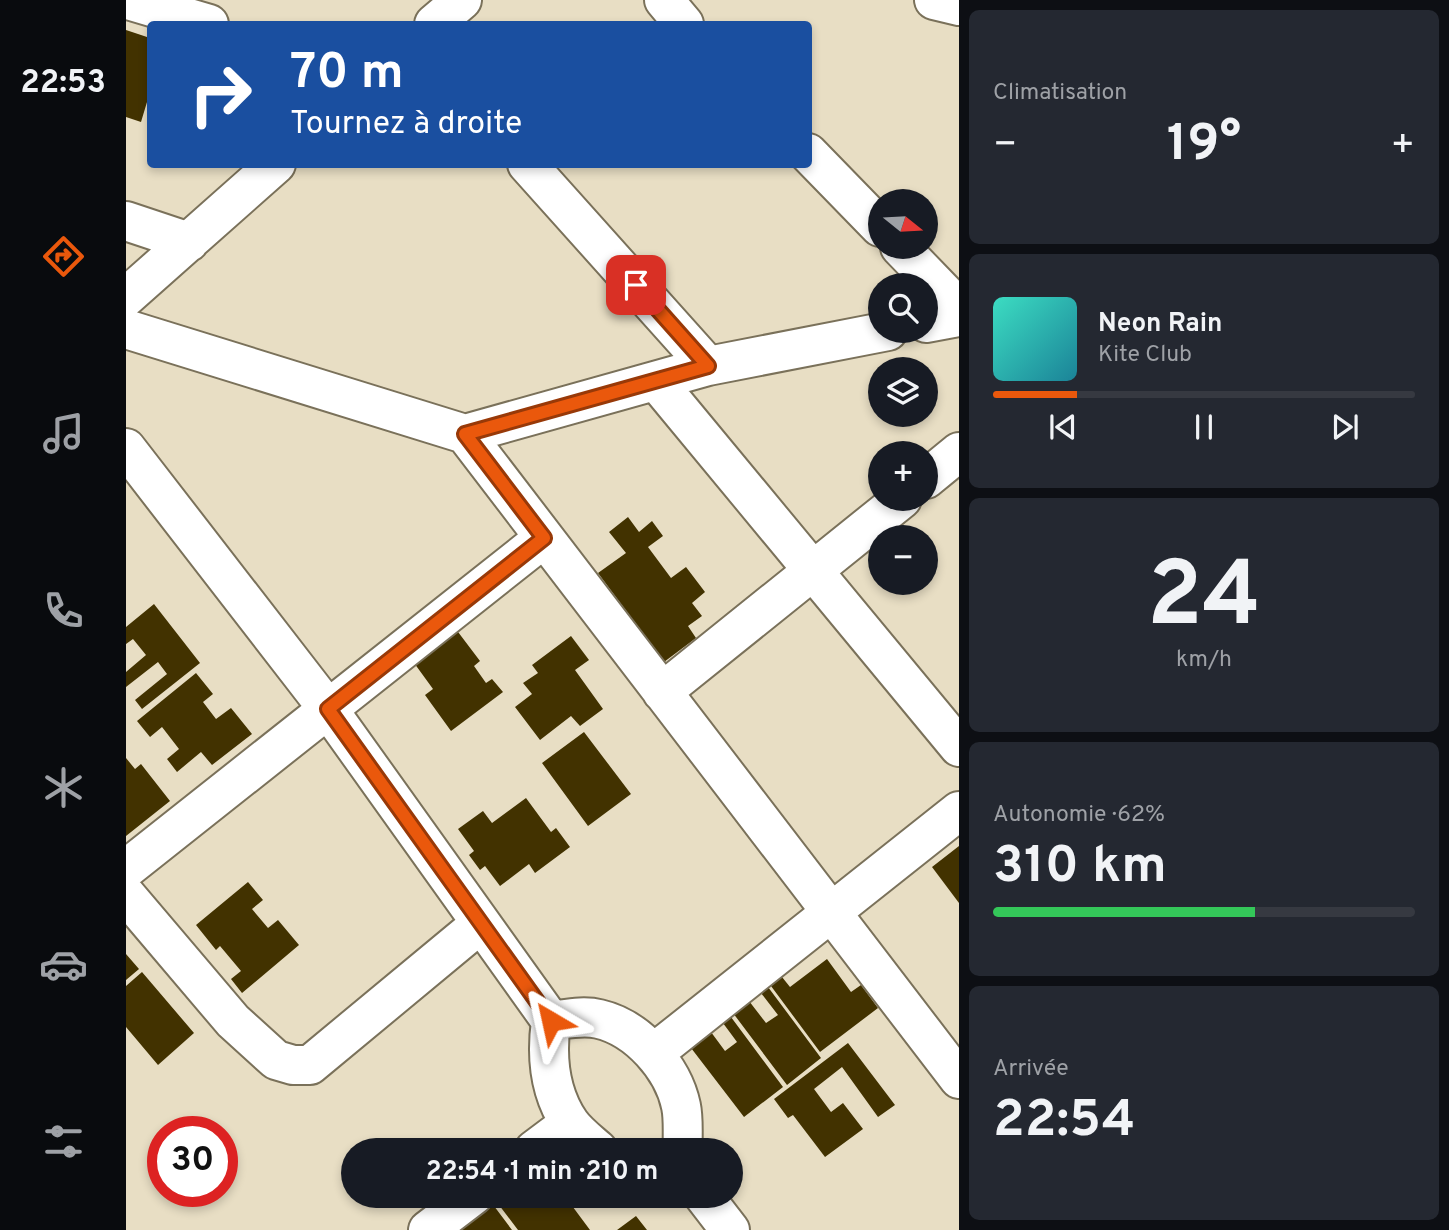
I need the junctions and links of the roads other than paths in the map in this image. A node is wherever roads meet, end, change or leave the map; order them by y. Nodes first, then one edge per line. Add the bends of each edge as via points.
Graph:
1 (128, 0) edge
2 (462, 0) edge
3 (664, 0) edge
4 (934, 0) edge
5 (959, 6) edge
6 (202, 15) edge
7 (438, 21) edge
8 (682, 21) edge
9 (812, 157) edge
10 (272, 168) edge
11 (531, 168) edge
12 (868, 215) edge
13 (126, 221) edge
14 (189, 242) junction
15 (912, 259) edge
16 (126, 297) edge
17 (959, 308) edge
18 (959, 317) edge
19 (938, 321) edge
20 (126, 329) edge
21 (868, 335) edge
22 (708, 366) junction
23 (656, 381) junction
24 (465, 434) junction
25 (959, 452) edge
26 (938, 469) edge
27 (133, 471) edge
28 (887, 511) edge
29 (544, 538) junction
30 (813, 572) junction
31 (662, 692) junction
32 (328, 709) junction
33 (959, 747) edge
34 (959, 811) edge
35 (126, 869) edge
36 (126, 895) edge
37 (830, 911) junction
38 (480, 924) junction
39 (551, 1021) junction
40 (654, 1053) junction
41 (959, 1079) edge
42 (570, 1123) junction
43 (550, 1138) edge
44 (586, 1138) edge
45 (683, 1138) edge
46 (457, 1208) edge
47 (713, 1208) edge
48 (428, 1230) edge
49 (730, 1230) edge

1 - 6 street
2 - 7 street
3 - 8 street
4 - 5 street
9 - 12 street
10 - 14 street
11 - 22 street
13 - 14 street
14 - 16 street
15 - 17 street
18 - 19 street
20 - 24 street
21 - 22 street
22 - 23 street
23 - 24 street
23 - 30 street
24 - 29 street
25 - 26 street
27 - 32 street
28 - 30 street
29 - 31 street
29 - 32 street
30 - 31 street
30 - 33 street
31 - 37 street
32 - 35 street
32 - 38 street
34 - 37 street
36 - 38 street via 233,1021 276,1060 293,1065 310,1065
37 - 40 street
37 - 41 street
38 - 39 street
39 - 40 street via 602,1019
39 - 42 street via 547,1045 551,1083
40 - 45 street via 677,1093
42 - 43 street
42 - 44 street
46 - 48 street
47 - 49 street

